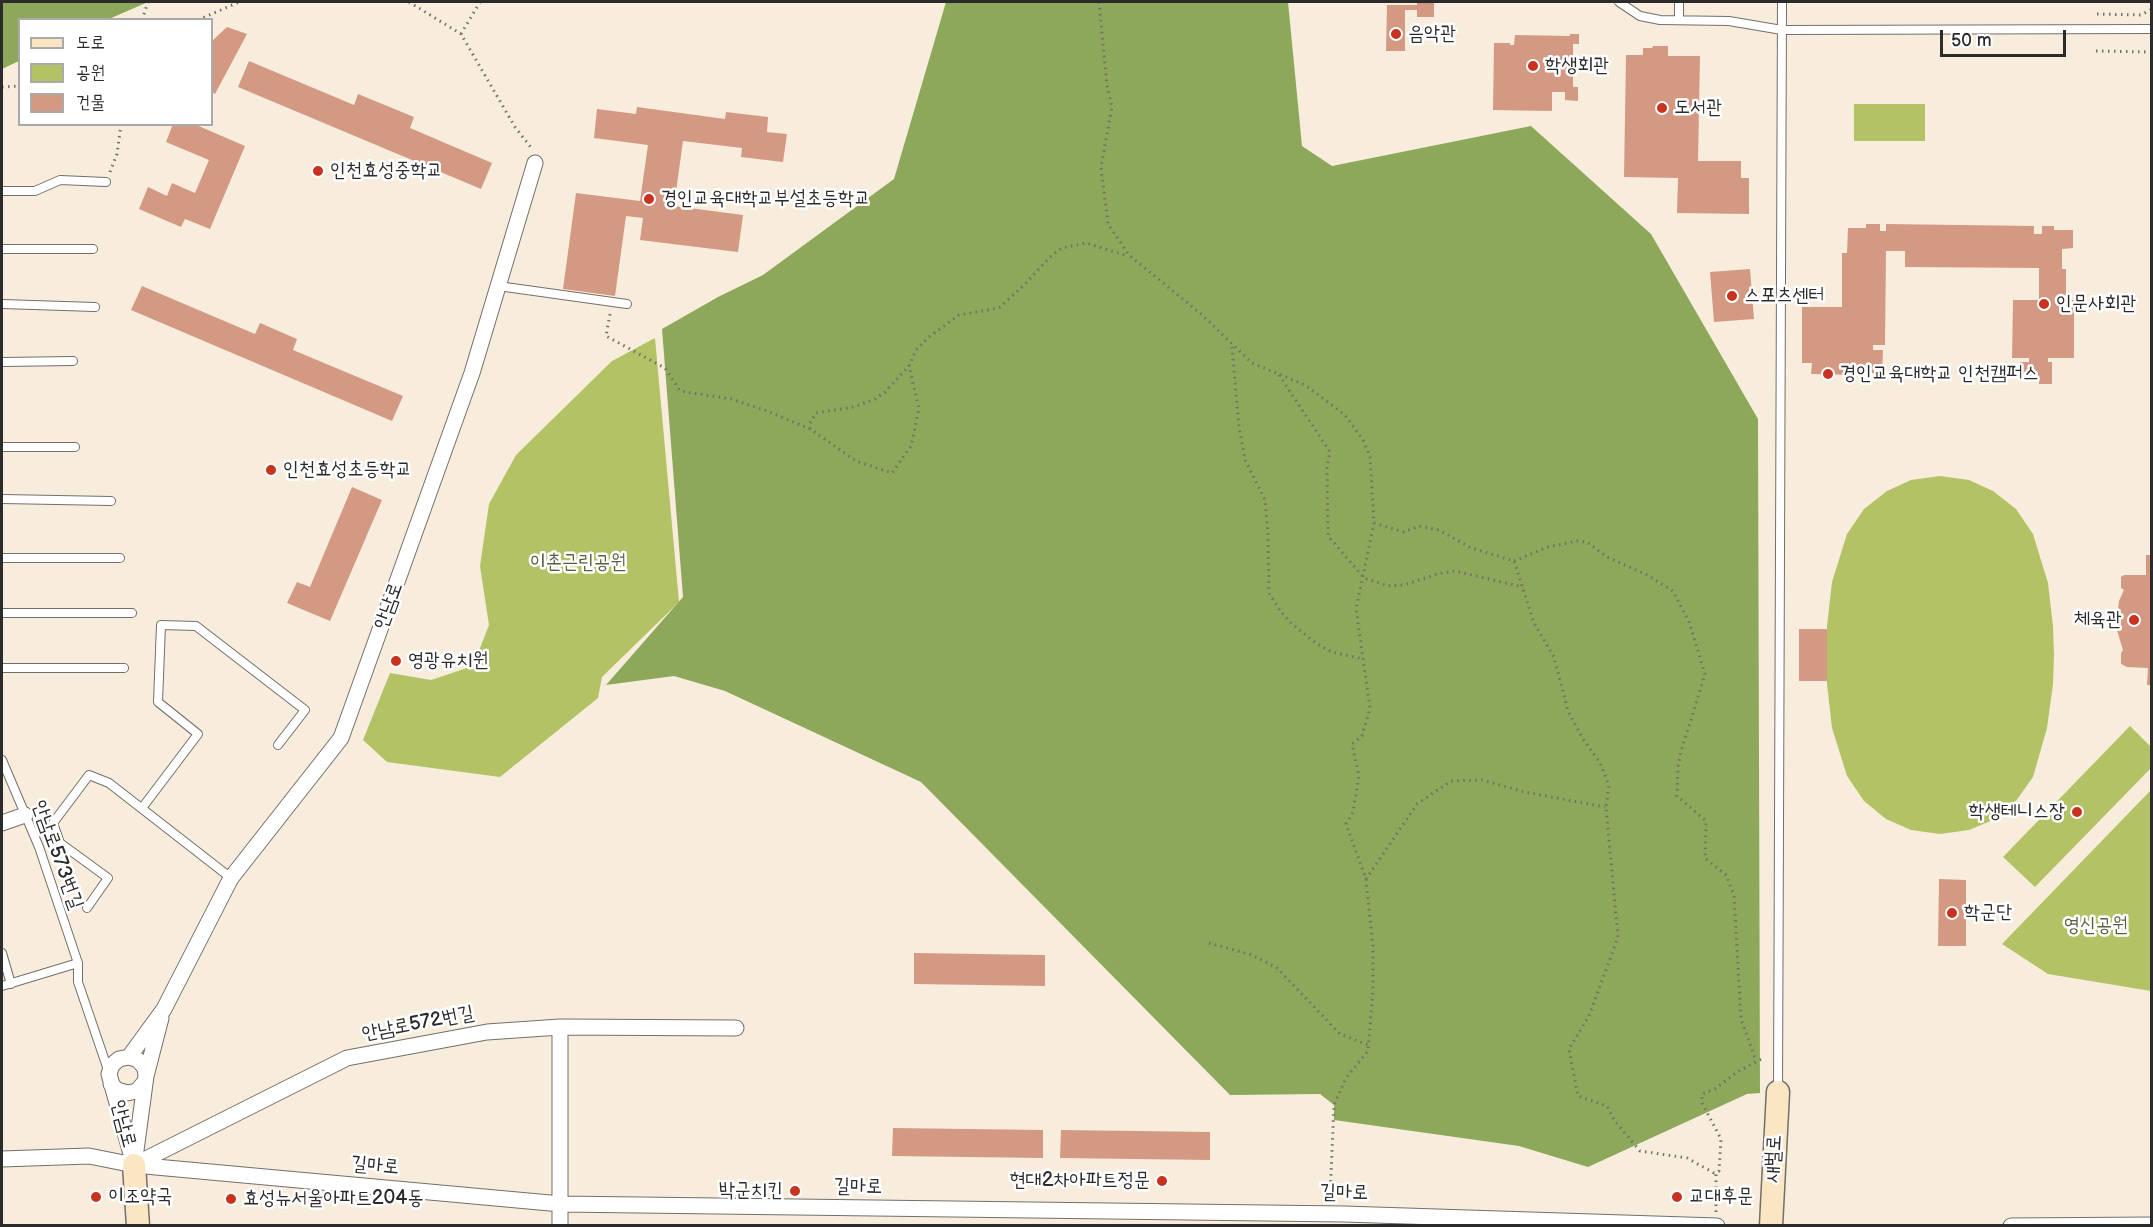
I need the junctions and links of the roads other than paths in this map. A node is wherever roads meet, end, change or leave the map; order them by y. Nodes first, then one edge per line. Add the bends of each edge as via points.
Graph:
1 (1619, 2) edge
2 (1680, 2) edge
3 (1782, 2) edge
4 (1679, 20) junction
5 (2151, 29) edge
6 (1782, 30) junction
7 (535, 163) road end
8 (106, 182) road end
9 (2, 191) edge
10 (2, 249) edge
11 (93, 249) dead end
12 (498, 286) junction
13 (2, 304) edge
14 (627, 304) dead end
15 (95, 307) dead end
16 (2, 362) edge
17 (73, 362) dead end
18 (2, 447) edge
19 (75, 447) dead end
20 (2, 499) edge
21 (111, 501) dead end
22 (2, 558) edge
23 (120, 558) dead end
24 (2, 613) edge
25 (132, 613) dead end
26 (2, 668) edge
27 (124, 668) dead end
28 (278, 745) dead end
29 (2, 760) edge
30 (142, 808) junction
31 (25, 815) junction
32 (2, 823) edge
33 (231, 878) junction
34 (87, 908) dead end
35 (2, 953) edge
36 (78, 963) junction
37 (11, 984) junction
38 (2, 986) edge
39 (164, 1009) junction
40 (560, 1027) junction
41 (736, 1028) dead end
42 (129, 1057) junction
43 (110, 1079) junction
44 (145, 1080) junction
45 (1778, 1092) joint
46 (2, 1159) edge
47 (134, 1165) junction
48 (561, 1204) junction
49 (1089, 1218) edge
50 (1339, 1218) edge
51 (2151, 1225) edge
52 (138, 1226) edge
53 (560, 1226) edge
54 (1716, 1226) edge
55 (1771, 1226) edge
56 (2011, 1226) edge

1 - 4 lane via 1640,16
2 - 4 lane
3 - 6 lane
4 - 6 lane via 1729,21
5 - 6 lane
6 - 45 lane
7 - 12 street, 안남로
8 - 9 lane via 60,180 35,191
10 - 11 lane
12 - 14 lane
12 - 33 street, 안남로 via 468,384 341,738
13 - 15 lane
16 - 17 lane
18 - 19 lane
20 - 21 lane
22 - 23 lane
24 - 25 lane
26 - 27 lane
28 - 30 lane via 305,710 196,626 161,625 158,702 198,734
29 - 31 lane, 안남로573번길
30 - 33 lane
30 - 34 lane via 109,783 89,775 53,823 60,843 108,878
31 - 32 street
31 - 36 lane, 안남로573번길
33 - 39 street, 안남로
35 - 37 lane
36 - 37 lane
36 - 43 lane, 안남로573번길 via 78,982
37 - 38 lane
39 - 42 street, 안남로
39 - 44 street, 안남로
40 - 41 street, 안남로572번길
40 - 47 street, 안남로572번길 via 487,1032 347,1058
40 - 48 street
42 - 43 street, 안남로 via 112,1065
42 - 44 street, 안남로 via 145,1068
43 - 44 street, 안남로 via 117,1090 127,1093 137,1091
43 - 47 street, 안남로
44 - 47 street, 안남로
45 - 55 street, 새벌로
46 - 47 street, 길마로 via 89,1156
47 - 48 street, 길마로
47 - 52 street, 안남로
48 - 49 street, 길마로
48 - 53 street
49 - 50 street, 길마로
50 - 54 street, 길마로
51 - 56 street

